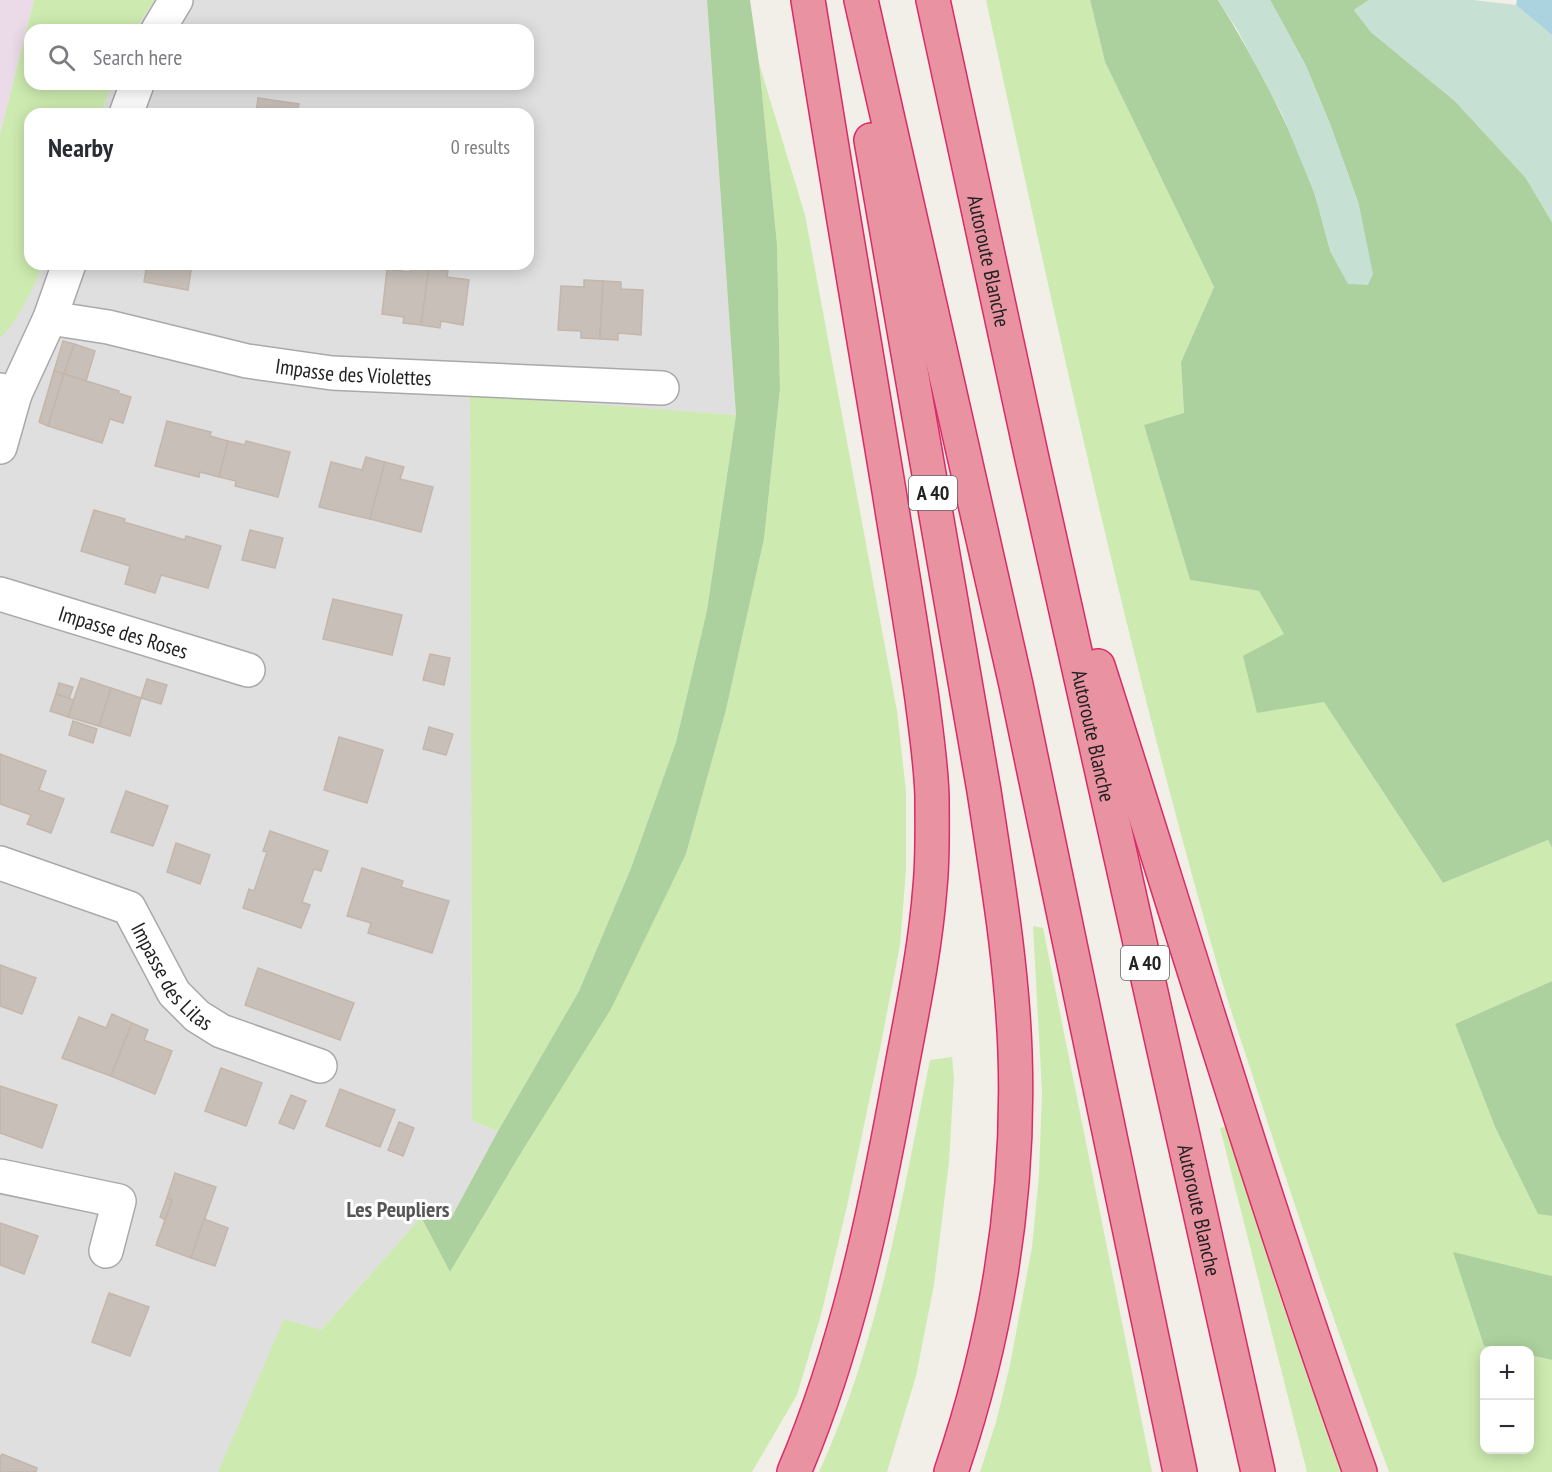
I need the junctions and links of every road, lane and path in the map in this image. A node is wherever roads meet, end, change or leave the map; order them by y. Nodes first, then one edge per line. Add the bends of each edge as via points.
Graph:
1 (176, 0) edge
2 (808, 0) edge
3 (847, 0) edge
4 (861, 0) edge
5 (933, 0) edge
6 (162, 24) edge
7 (135, 90) edge
8 (128, 108) edge
9 (67, 270) edge
10 (50, 318) junction
11 (662, 388) dead end
12 (8, 392) edge
13 (0, 447) edge
14 (1031, 454) junction
15 (0, 594) edge
16 (248, 670) dead end
17 (0, 863) edge
18 (320, 1066) dead end
19 (0, 1176) edge
20 (106, 1251) dead end
21 (794, 1472) edge
22 (951, 1472) edge
23 (1180, 1472) edge
24 (1258, 1472) edge
25 (1360, 1472) edge

1 - 6 street
2 - 21 highway via 914,641 930,764 932,839 931,883 920,963 869,1230 837,1352
3 - 22 highway, A 40 via 982,779 1011,987 1015,1119 1005,1248 980,1378
4 - 23 highway via 1016,685
5 - 14 highway, Autoroute Blanche / A 40
7 - 8 street
9 - 10 street
10 - 11 street, Impasse des Violettes via 108,327 247,361 332,373
10 - 12 street
12 - 13 street
14 - 24 highway, Autoroute Blanche / A 40
14 - 25 highway via 1211,1027
15 - 16 street, Impasse des Roses
17 - 18 street, Impasse des Lilas via 129,908 174,993 197,1016 221,1031
19 - 20 street via 119,1201

